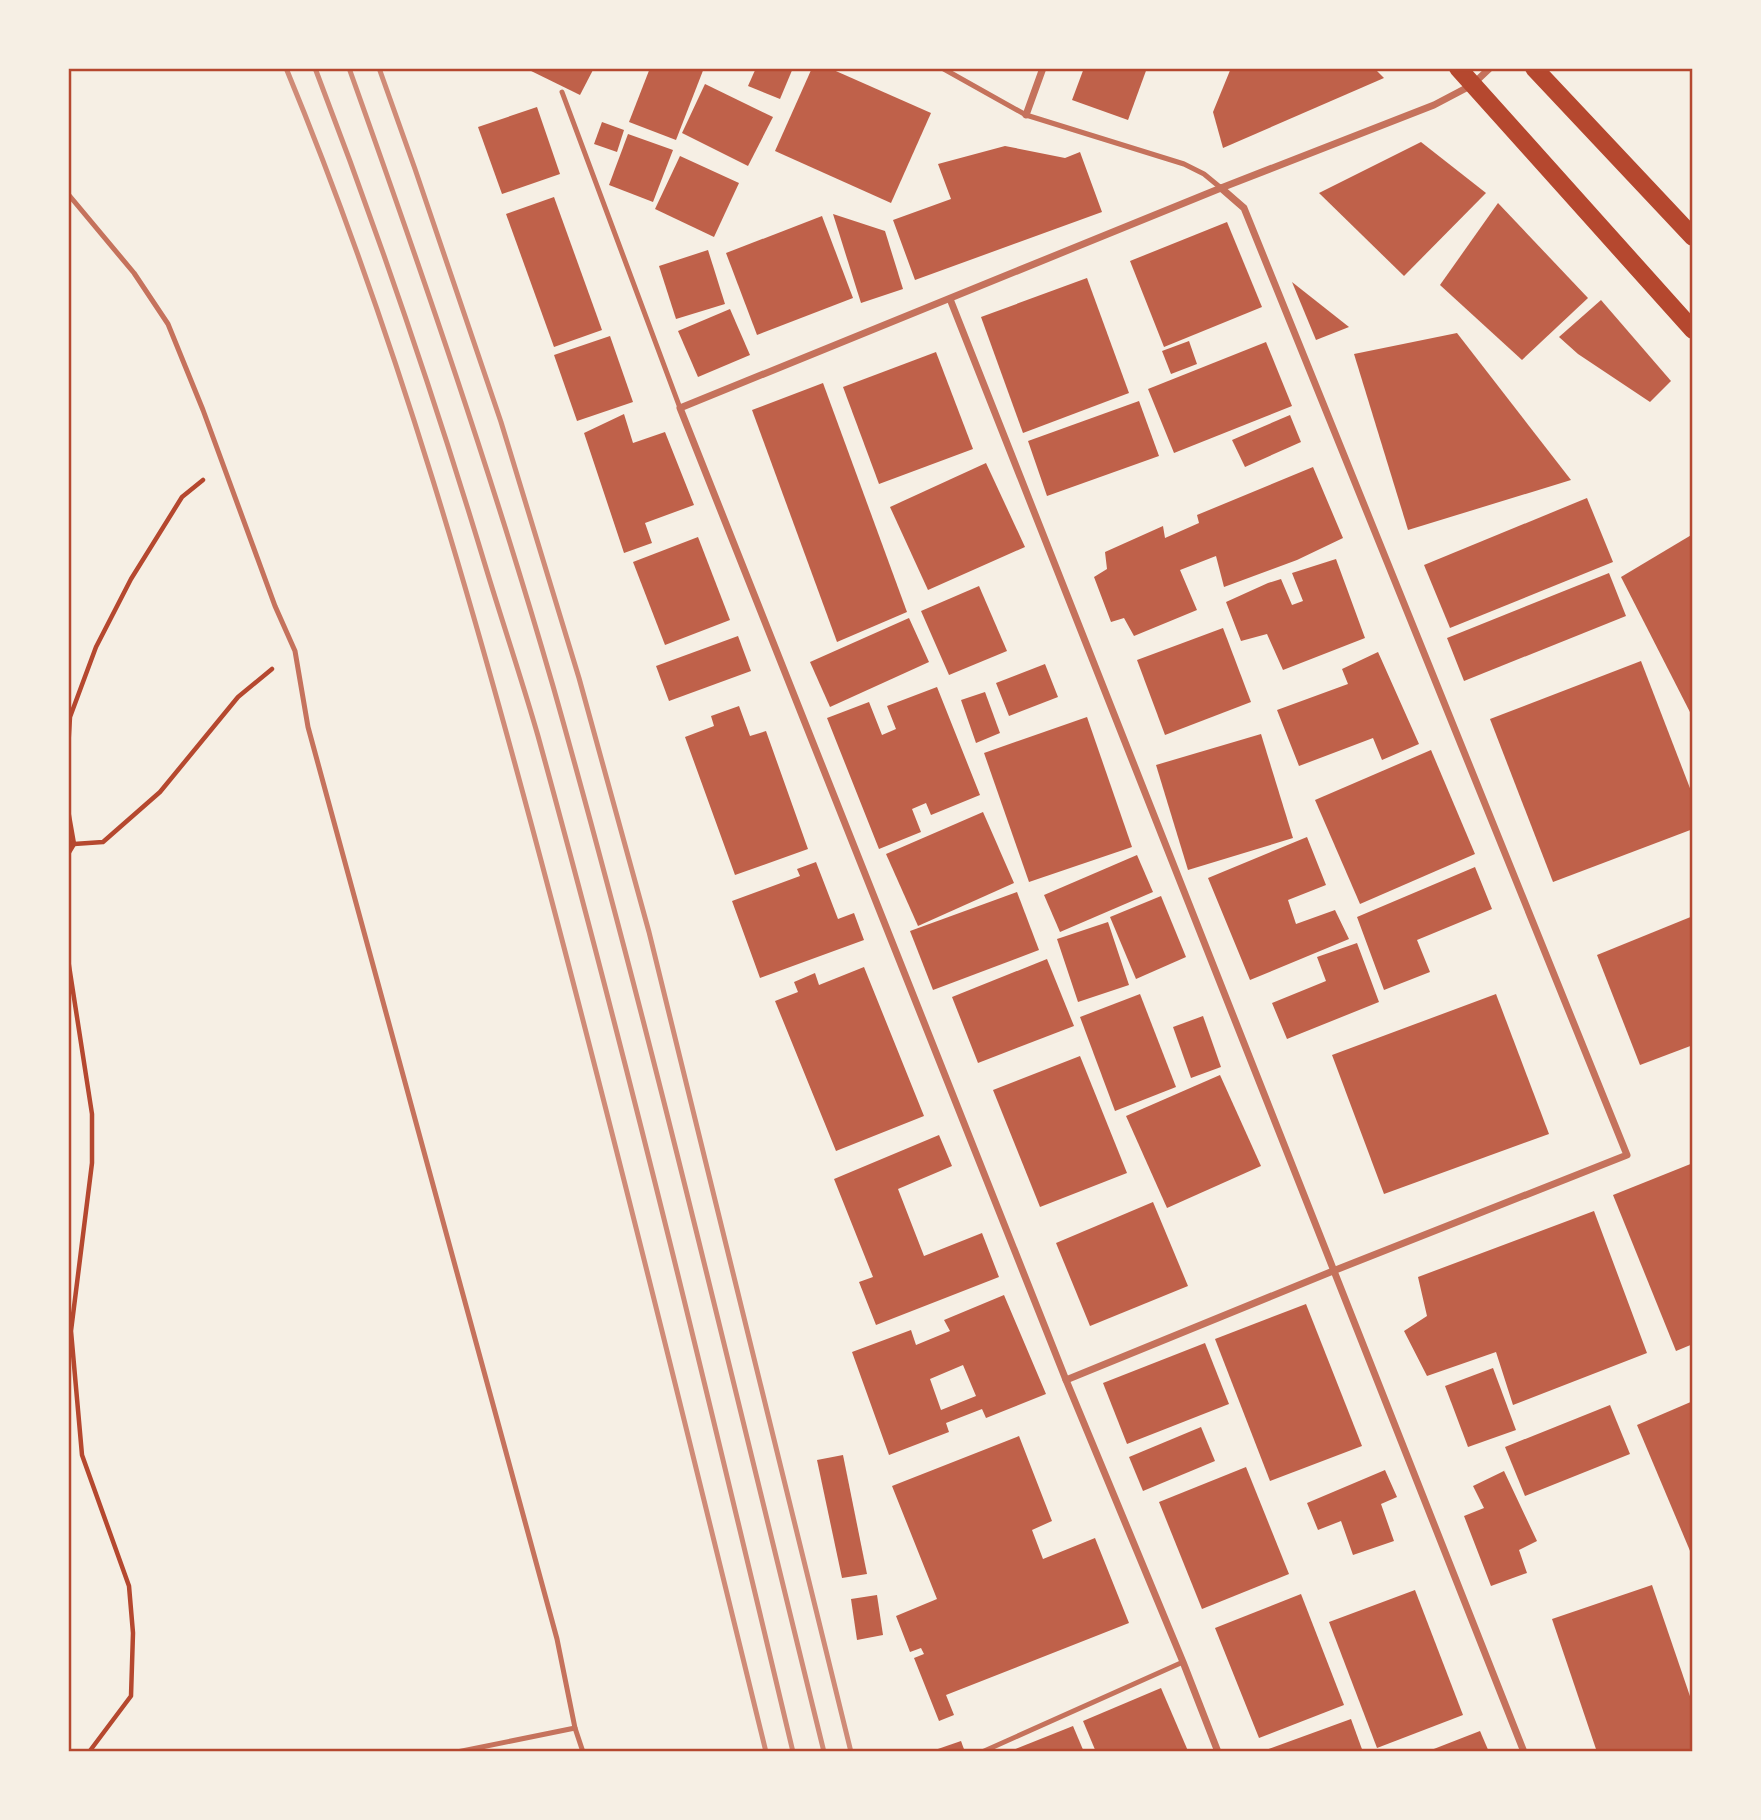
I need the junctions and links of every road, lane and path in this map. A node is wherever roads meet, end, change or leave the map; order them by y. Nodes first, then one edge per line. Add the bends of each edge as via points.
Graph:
1 (942, 68) edge
2 (1043, 68) edge
3 (1458, 68) edge
4 (1490, 68) edge
5 (1534, 68) edge
6 (1472, 85) junction
7 (562, 92) dead end
8 (1026, 115) junction
9 (1221, 188) junction
10 (68, 194) edge
11 (1693, 237) edge
12 (950, 299) junction
13 (1693, 330) edge
14 (680, 408) junction
15 (223, 464) junction
16 (295, 651) junction
17 (68, 750) edge
18 (68, 810) edge
19 (71, 843) edge
20 (68, 854) edge
21 (68, 959) edge
22 (1333, 1271) junction
23 (1066, 1380) junction
24 (1183, 1662) junction
25 (575, 1728) junction
26 (89, 1752) edge
27 (457, 1752) edge
28 (583, 1752) edge
29 (982, 1752) edge
30 (1218, 1752) edge
31 (1524, 1752) edge

1 - 8 lane
2 - 8 street
3 - 6 main road
4 - 6 street
5 - 11 main road
6 - 9 street via 1434,105
6 - 13 main road
7 - 14 lane
8 - 9 lane via 1184,164
9 - 12 street
9 - 22 street via 1244,208 1627,1155
10 - 15 lane via 134,273 168,324
12 - 14 street
12 - 22 street
14 - 23 street
15 - 16 lane
15 - 17 path via 182,497 131,579 96,647 71,717
16 - 19 path via 238,697 160,792 103,842
16 - 25 lane via 308,727 557,1639
18 - 19 path
19 - 20 path
21 - 26 path via 92,1114 92,1163 71,1331 82,1454 129,1586 133,1633 131,1696
22 - 23 street
22 - 31 street
23 - 24 street
24 - 29 lane
24 - 30 street
25 - 27 lane
25 - 28 lane

